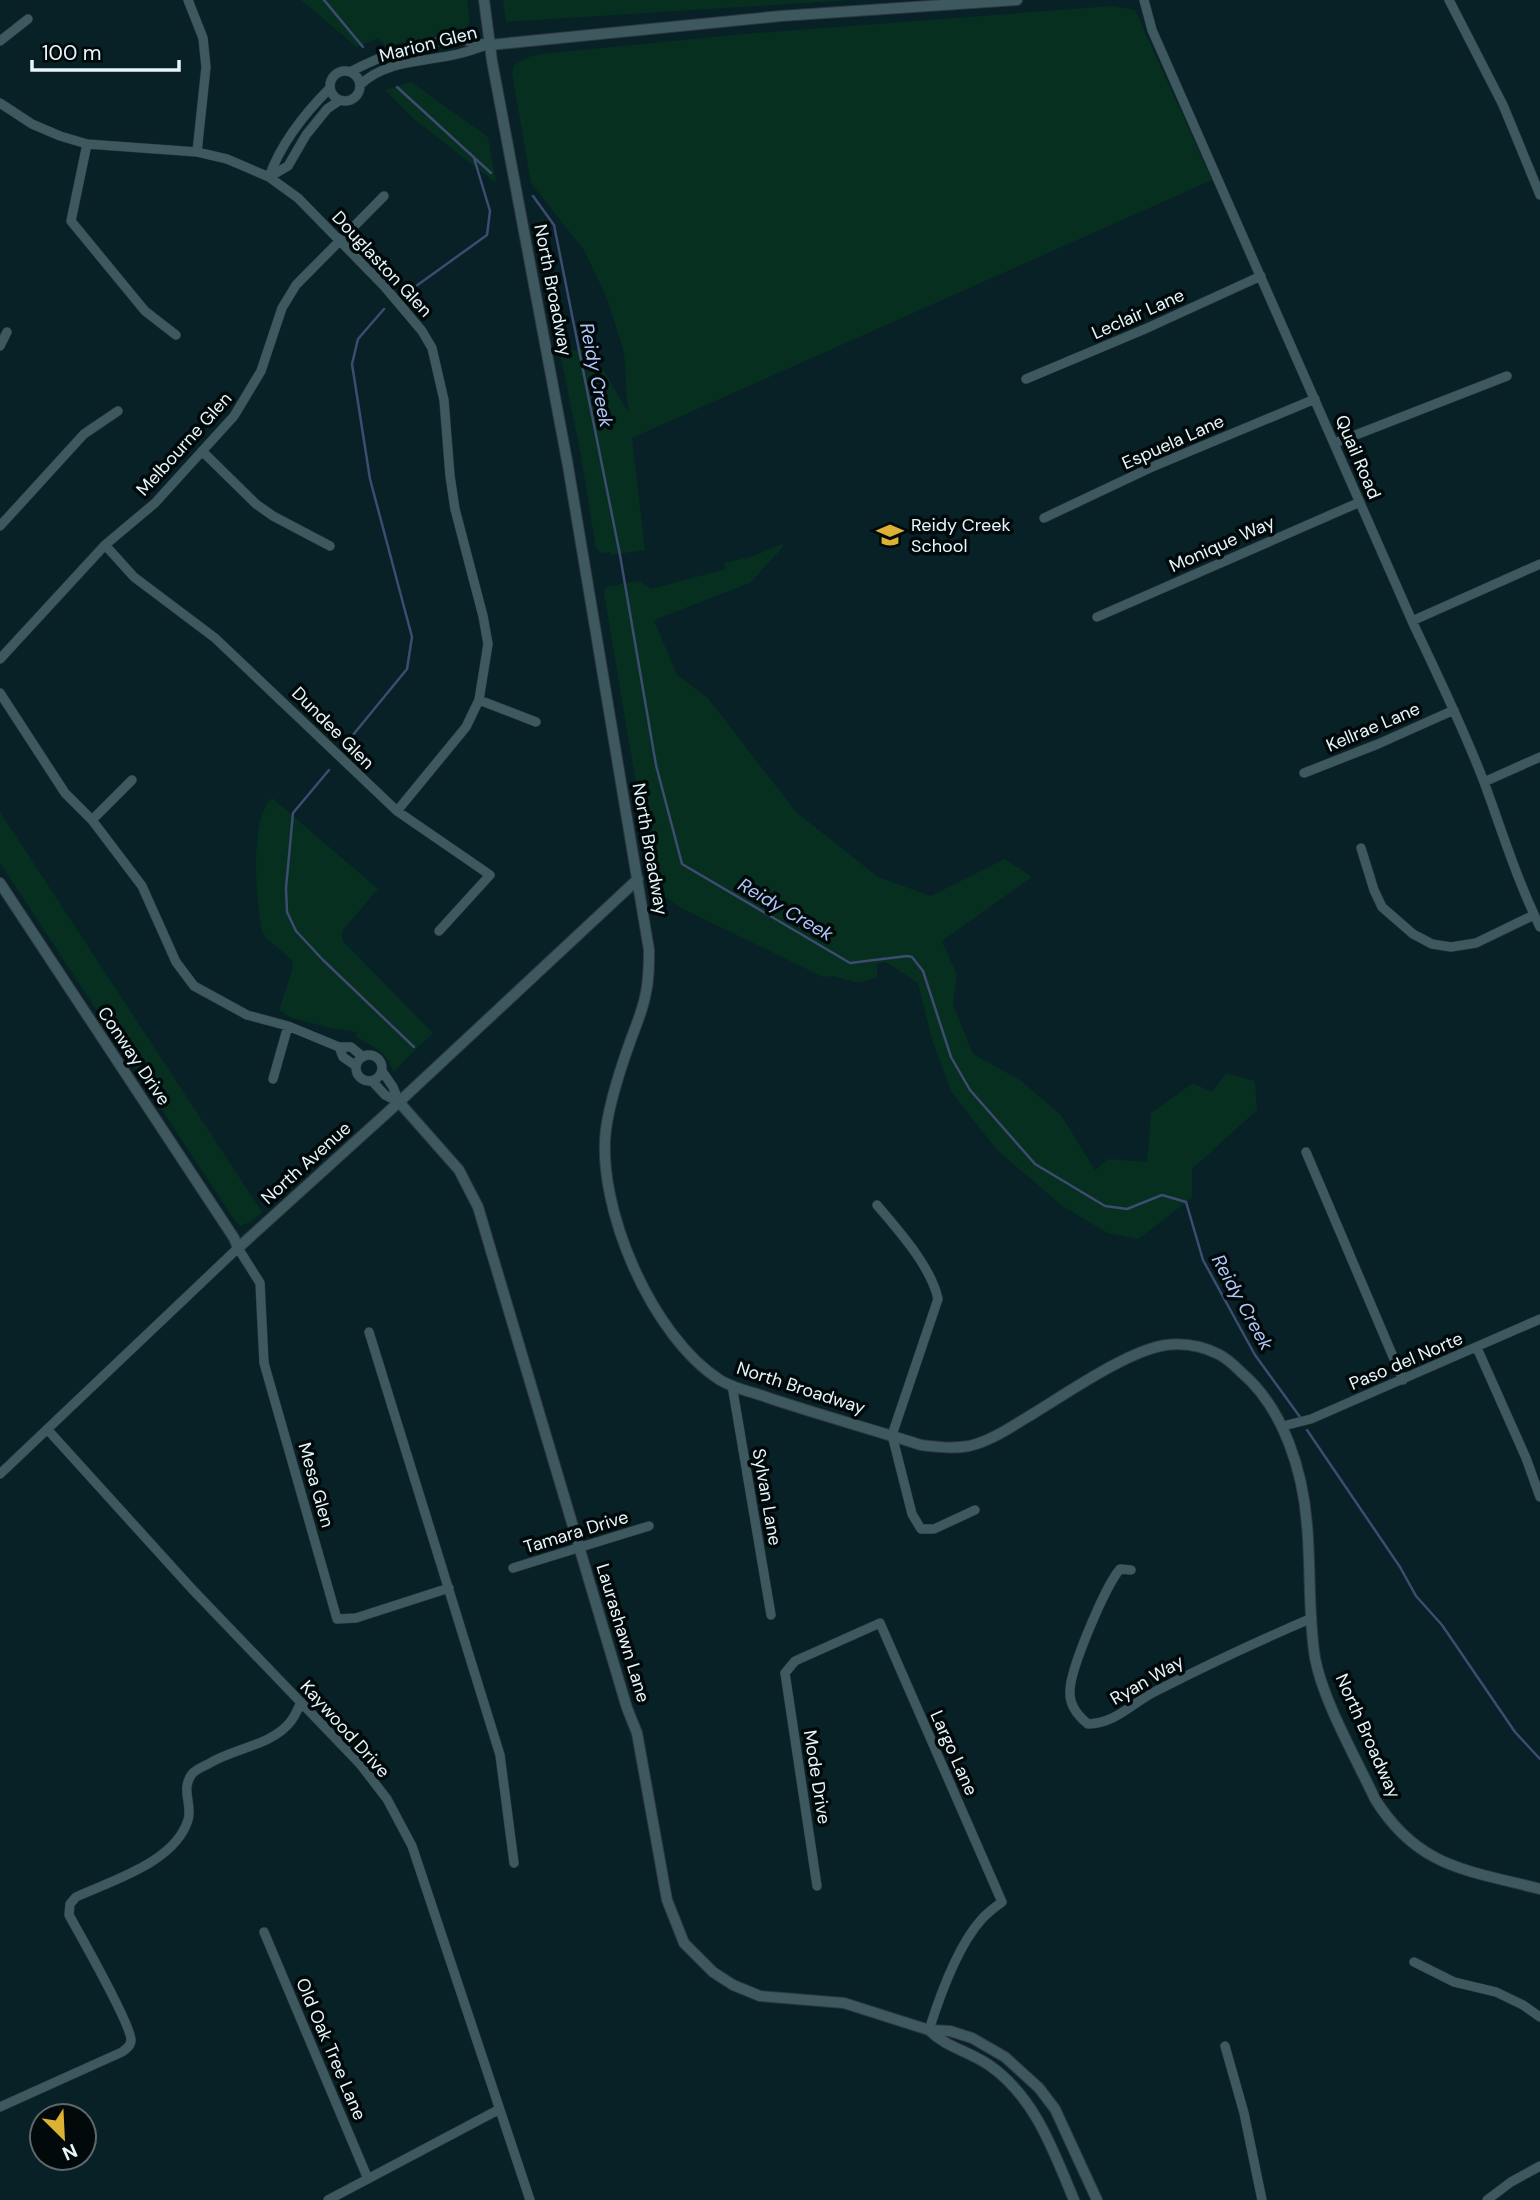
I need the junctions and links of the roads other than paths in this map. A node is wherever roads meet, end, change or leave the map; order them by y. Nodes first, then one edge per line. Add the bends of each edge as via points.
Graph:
1 (188, 0) edge
2 (484, 0) edge
3 (1017, 0) edge
4 (1144, 0) edge
5 (1449, 0) edge
6 (28, 19) dead end
7 (0, 41) edge
8 (489, 45) junction
9 (350, 72) junction
10 (360, 85) junction
11 (331, 88) junction
12 (340, 100) junction
13 (0, 103) edge
14 (87, 144) junction
15 (197, 152) junction
16 (269, 177) junction
17 (1540, 195) edge
18 (384, 196) dead end
19 (340, 241) junction
20 (1261, 276) junction
21 (7, 332) dead end
22 (176, 335) dead end
23 (0, 346) edge
24 (1507, 376) dead end
25 (1026, 379) dead end
26 (1315, 399) junction
27 (118, 411) dead end
28 (1335, 443) junction
29 (202, 451) junction
30 (1360, 502) junction
31 (1044, 518) dead end
32 (0, 526) edge
33 (105, 545) junction
34 (330, 546) dead end
35 (1540, 564) edge
36 (1097, 617) dead end
37 (1412, 621) junction
38 (0, 659) edge
39 (0, 693) edge
40 (479, 700) junction
41 (1454, 710) junction
42 (536, 722) dead end
43 (1540, 757) edge
44 (1304, 773) dead end
45 (132, 780) dead end
46 (1484, 782) junction
47 (397, 811) junction
48 (92, 820) junction
49 (1361, 848) dead end
50 (638, 879) junction
51 (0, 883) edge
52 (1534, 915) junction
53 (1540, 927) edge
54 (439, 930) dead end
55 (288, 1026) junction
56 (339, 1047) junction
57 (363, 1056) junction
58 (356, 1066) junction
59 (382, 1071) junction
60 (273, 1079) dead end
61 (372, 1081) junction
62 (400, 1102) junction
63 (1306, 1152) dead end
64 (877, 1205) dead end
65 (238, 1248) junction
66 (1540, 1319) edge
67 (369, 1332) dead end
68 (1477, 1348) junction
69 (1403, 1380) junction
70 (732, 1385) junction
71 (1283, 1426) junction
72 (47, 1429) junction
73 (892, 1435) junction
74 (0, 1474) edge
75 (1540, 1497) edge
76 (975, 1510) dead end
77 (649, 1526) dead end
78 (578, 1547) junction
79 (513, 1568) dead end
80 (1131, 1570) dead end
81 (449, 1588) junction
82 (771, 1615) dead end
83 (1312, 1618) junction
84 (785, 1673) joint
85 (301, 1702) junction
86 (514, 1863) dead end
87 (817, 1886) dead end
88 (1540, 1889) edge
89 (264, 1932) dead end
90 (1414, 1962) dead end
91 (1540, 2017) edge
92 (929, 2030) junction
93 (1224, 2046) dead end
94 (0, 2107) edge
95 (498, 2110) junction
96 (1540, 2166) edge
97 (368, 2179) junction
98 (328, 2200) edge
99 (530, 2200) edge
100 (1074, 2200) edge
101 (1097, 2200) edge
102 (1262, 2200) edge
103 (1487, 2200) edge

1 - 15 street via 203,38 206,67
2 - 8 street, North Broadway
3 - 8 street via 781,16
4 - 20 street, Quail Road via 1152,30
5 - 17 street via 1503,105
6 - 7 street
8 - 9 street, Marion Glen via 457,40 413,48
8 - 10 street, Marion Glen via 405,63 368,77
8 - 50 street, North Broadway via 568,466
9 - 10 street
9 - 11 street via 334,76
10 - 12 street via 354,97
11 - 12 street
11 - 16 street via 285,143
12 - 16 street via 306,135 288,166
13 - 14 street, Douglaston Glen via 32,124
14 - 15 street, Douglaston Glen
14 - 22 street via 71,221 145,311
15 - 16 street, Douglaston Glen
16 - 19 street, Douglaston Glen via 298,198
18 - 19 street, Melbourne Glen
19 - 29 street, Melbourne Glen via 296,285 282,308 251,390
19 - 40 street, Douglaston Glen via 384,286 432,348 444,400 455,509 488,644
20 - 25 street, Leclair Lane
20 - 26 street, Quail Road
21 - 23 street
24 - 28 street
26 - 28 street, Quail Road
26 - 31 street, Espuela Lane
27 - 32 street via 84,434
28 - 30 street, Quail Road
29 - 33 street, Melbourne Glen via 155,503
29 - 34 street via 256,504
30 - 36 street, Monique Way
30 - 37 street, Quail Road
33 - 38 street, Melbourne Glen
33 - 47 street, Dundee Glen via 134,578 215,638
35 - 37 street
37 - 41 street, Quail Road
39 - 48 street via 65,793
40 - 42 street
40 - 47 street, Douglaston Glen via 466,727
41 - 44 street, Kellrae Lane
41 - 46 street, Quail Road
43 - 46 street
45 - 48 street
46 - 52 street, Quail Road
47 - 54 street, Dundee Glen via 490,875
48 - 55 street via 142,886 176,962 194,986 247,1015
49 - 52 street via 1382,907 1432,944 1476,943
50 - 62 street, North Avenue
50 - 70 street, North Broadway via 649,976 608,1120 605,1157 609,1192 619,1234 655,1307 697,1362
51 - 65 street, Conway Drive
52 - 53 street, Quail Road
55 - 56 street
55 - 60 street
56 - 57 street via 351,1047
56 - 58 street via 343,1057
57 - 58 street
57 - 59 street via 375,1057
58 - 61 street via 361,1079
59 - 61 street
59 - 62 street
61 - 62 street
62 - 65 street, North Avenue
62 - 78 street, Laurashawn Lane via 459,1170 478,1207
63 - 69 street
64 - 73 street via 905,1239 938,1299
65 - 72 street, North Avenue
65 - 81 street, Mesa Glen via 260,1283 264,1363 337,1619 356,1618
66 - 68 street, Paso del Norte
67 - 81 street
68 - 69 street, Paso del Norte
68 - 75 street
69 - 71 street, Paso del Norte
70 - 73 street, North Broadway
70 - 82 street, Sylvan Lane
71 - 73 street, North Broadway via 1255,1384 1223,1356 1204,1348 1166,1345 1133,1355 981,1442 938,1447
71 - 83 street, North Broadway via 1304,1499
72 - 74 street, North Avenue
72 - 85 street, Kaywood Drive
73 - 76 street via 912,1514 921,1529 934,1529
77 - 78 street, Tamara Drive
78 - 79 street, Tamara Drive
78 - 92 street, Laurashawn Lane via 637,1732 667,1900 684,1943 713,1972 760,1996 844,2003
80 - 83 street, Ryan Way via 1120,1569 1114,1576 1072,1679 1069,1693 1079,1717 1088,1724 1107,1722 1149,1694
81 - 86 street via 500,1755
83 - 88 street, North Broadway via 1315,1659 1327,1694 1382,1811 1414,1846 1447,1865
84 - 87 street, Mode Drive
84 - 92 street, Largo Lane via 795,1661 880,1623 1002,1902 974,1929 943,1989
85 - 94 street via 290,1723 266,1740 193,1773 186,1787 189,1815 172,1846 151,1862 76,1897 70,1905 69,1915 124,2018 129,2046
85 - 95 street, Kaywood Drive via 360,1763 400,1820
89 - 97 street, Old Oak Tree Lane
90 - 91 street via 1454,1982 1496,1992
92 - 100 street, Laurashawn Lane via 942,2043 990,2066 1021,2095 1044,2130
92 - 101 street, Laurashawn Lane via 972,2038 1005,2057 1039,2088 1055,2109
93 - 102 street via 1248,2126
95 - 97 street
95 - 99 street, Kaywood Drive
96 - 103 street
97 - 98 street

